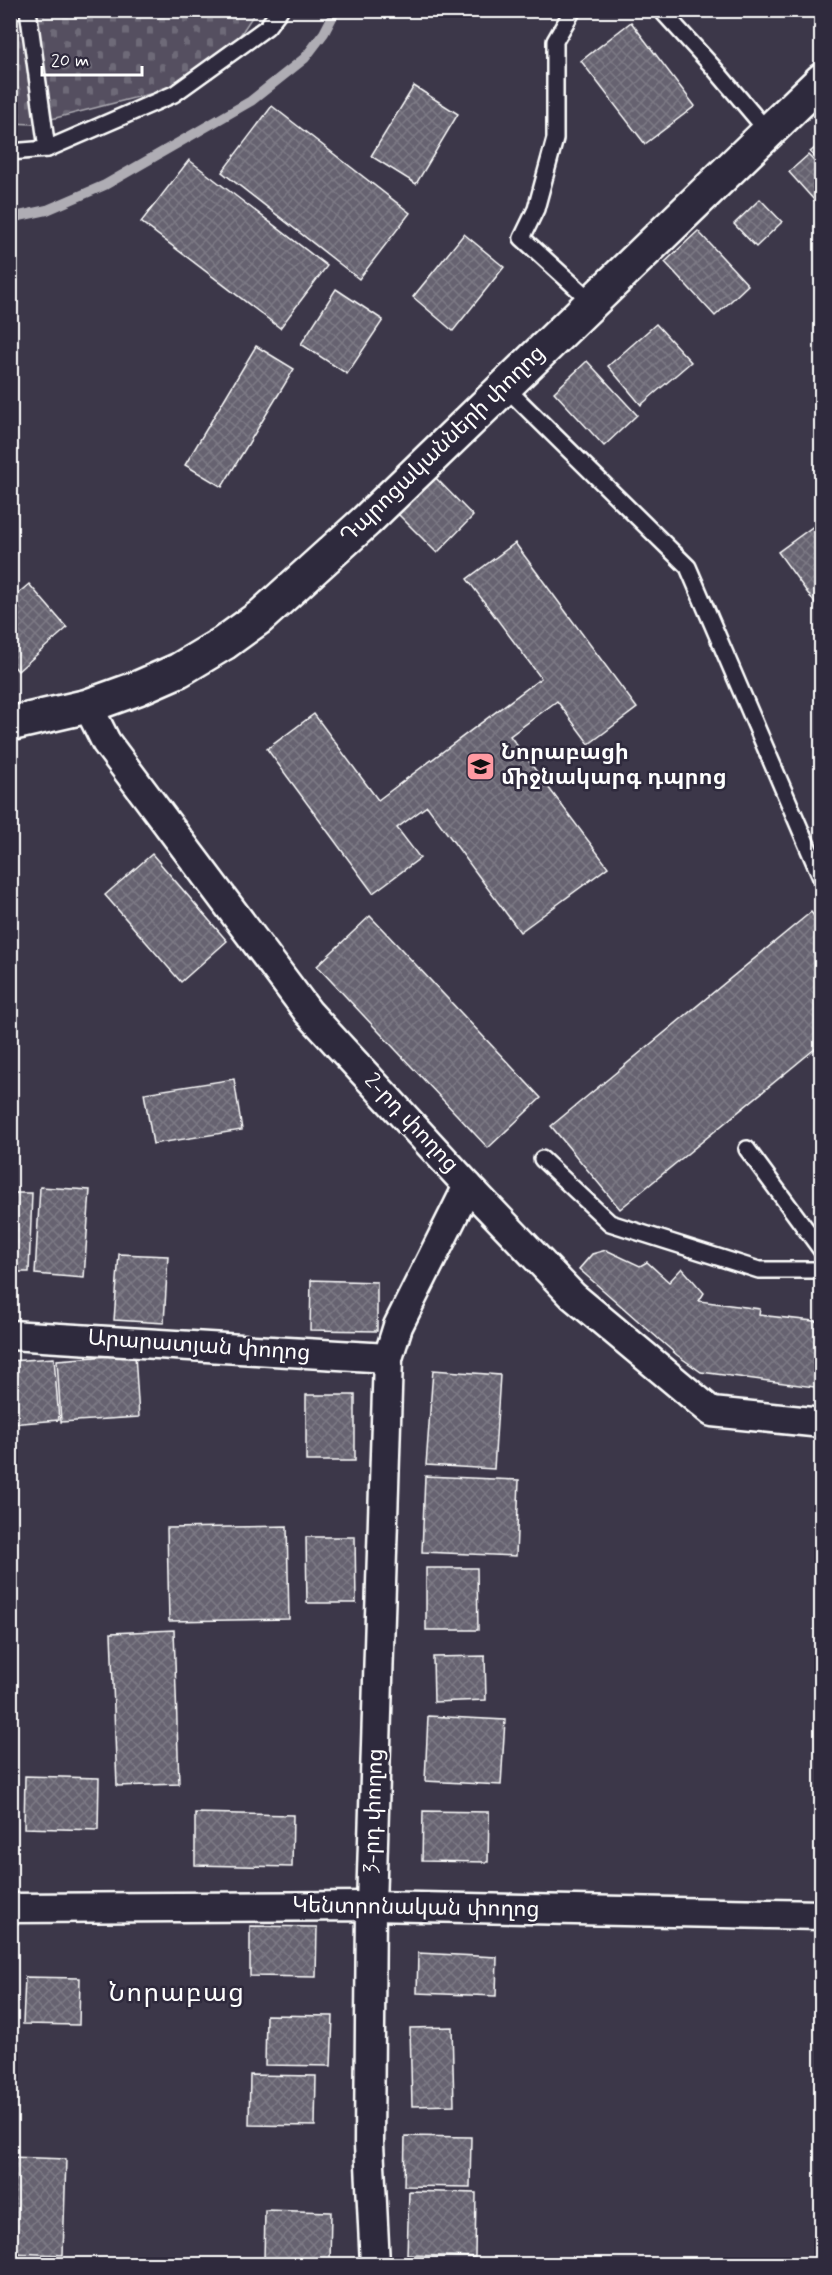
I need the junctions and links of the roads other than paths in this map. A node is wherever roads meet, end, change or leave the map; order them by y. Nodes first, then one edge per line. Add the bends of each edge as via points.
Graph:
1 (28, 10) edge
2 (280, 10) edge
3 (573, 10) edge
4 (661, 10) edge
5 (822, 80) edge
6 (768, 132) junction
7 (47, 149) junction
8 (10, 152) edge
9 (592, 302) junction
10 (504, 386) junction
11 (88, 706) junction
12 (10, 723) edge
13 (822, 880) edge
14 (747, 1149) dead end
15 (542, 1159) dead end
16 (468, 1186) junction
17 (822, 1251) edge
18 (822, 1270) edge
19 (10, 1335) edge
20 (388, 1358) junction
21 (822, 1423) edge
22 (371, 1906) junction
23 (10, 1908) edge
24 (822, 1915) edge
25 (375, 2265) edge

1 - 7 lane
2 - 7 lane via 267,27 174,94
3 - 9 lane via 555,41 555,139 536,209 522,238
4 - 6 lane
5 - 6 main road, Դպրոցականների փողոց
6 - 9 main road, Դպրոցականների փողոց
7 - 8 lane
9 - 10 main road, Դպրոցականների փողոց
10 - 11 main road, Դպրոցականների փողոց via 366,521 260,617 179,670
10 - 13 lane via 688,567
11 - 12 main road, Դպրոցականների փողոց
11 - 16 street, 2-րդ փողոց via 106,742 308,1012
14 - 17 lane
15 - 18 lane via 610,1223 759,1270
16 - 20 street, 3-րդ փողոց via 403,1316
16 - 21 street, 2-րդ փողոց via 573,1296 712,1412
19 - 20 street, Արարատյան փողոց
20 - 22 street, 3-րդ փողոց
22 - 23 street, Կենտրոնական փողոց
22 - 24 street, Կենտրոնական փողոց
22 - 25 street, 3-րդ փողոց via 369,2144

